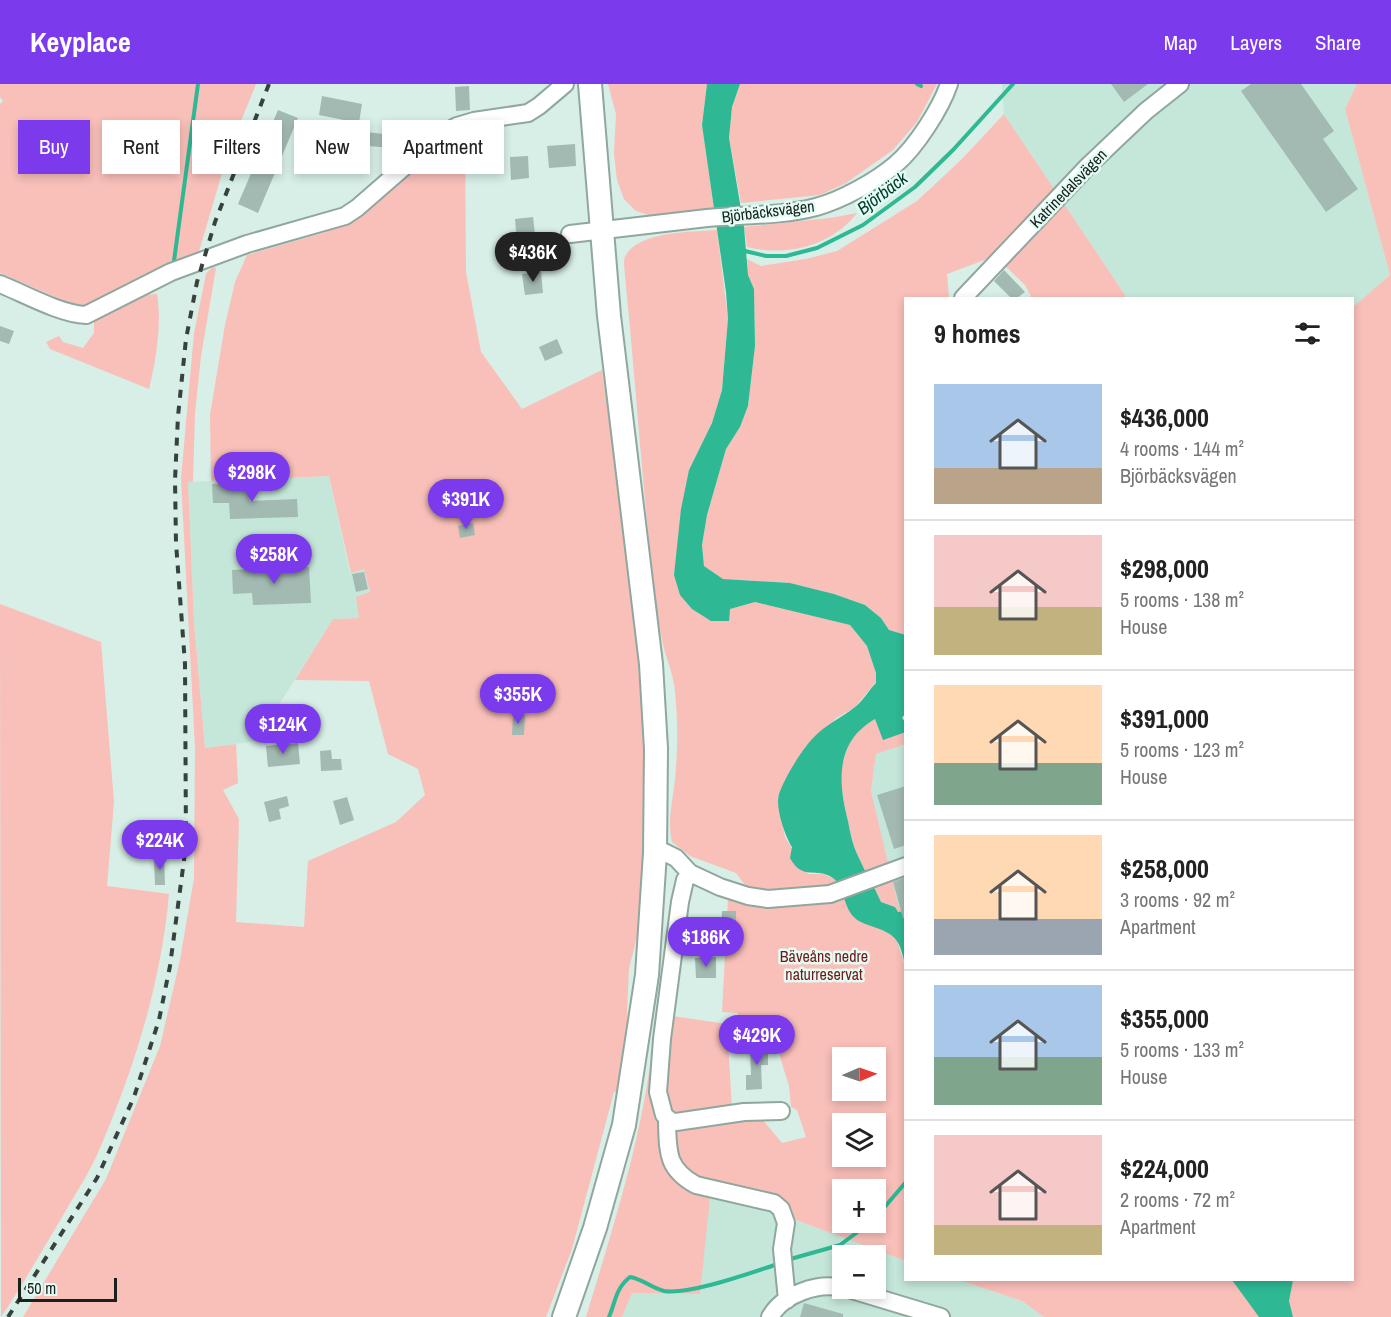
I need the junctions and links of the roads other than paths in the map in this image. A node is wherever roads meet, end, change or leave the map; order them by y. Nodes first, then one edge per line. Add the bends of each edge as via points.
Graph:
1 (565, 84) edge
2 (590, 84) edge
3 (949, 84) edge
4 (1180, 84) edge
5 (602, 231) junction
6 (570, 234) dead end
7 (0, 284) edge
8 (964, 297) edge
9 (655, 853) junction
10 (904, 867) edge
11 (690, 873) junction
12 (781, 1111) dead end
13 (668, 1119) junction
14 (832, 1287) edge
15 (881, 1299) edge
16 (787, 1300) junction
17 (564, 1317) edge
18 (770, 1317) edge
19 (941, 1317) edge

1 - 7 street via 528,113 474,121 441,135 345,216 247,244 171,272 86,315
2 - 5 street
3 - 5 street, Björbäcksvägen via 921,135 897,163 862,188 816,207
4 - 8 street, Katrinedalsvägen via 1088,166
5 - 6 street, Björbäcksvägen
5 - 9 street via 651,664 656,750
9 - 11 street via 664,852 676,858
9 - 17 street via 647,975 624,1125 595,1228
10 - 11 street via 830,894 768,899 720,887
11 - 13 street via 680,902 662,1039 658,1092
12 - 13 street via 676,1122
13 - 16 street via 669,1157 684,1179 774,1203 781,1209 786,1222 782,1249
14 - 16 street via 807,1290
15 - 19 street
16 - 18 street

